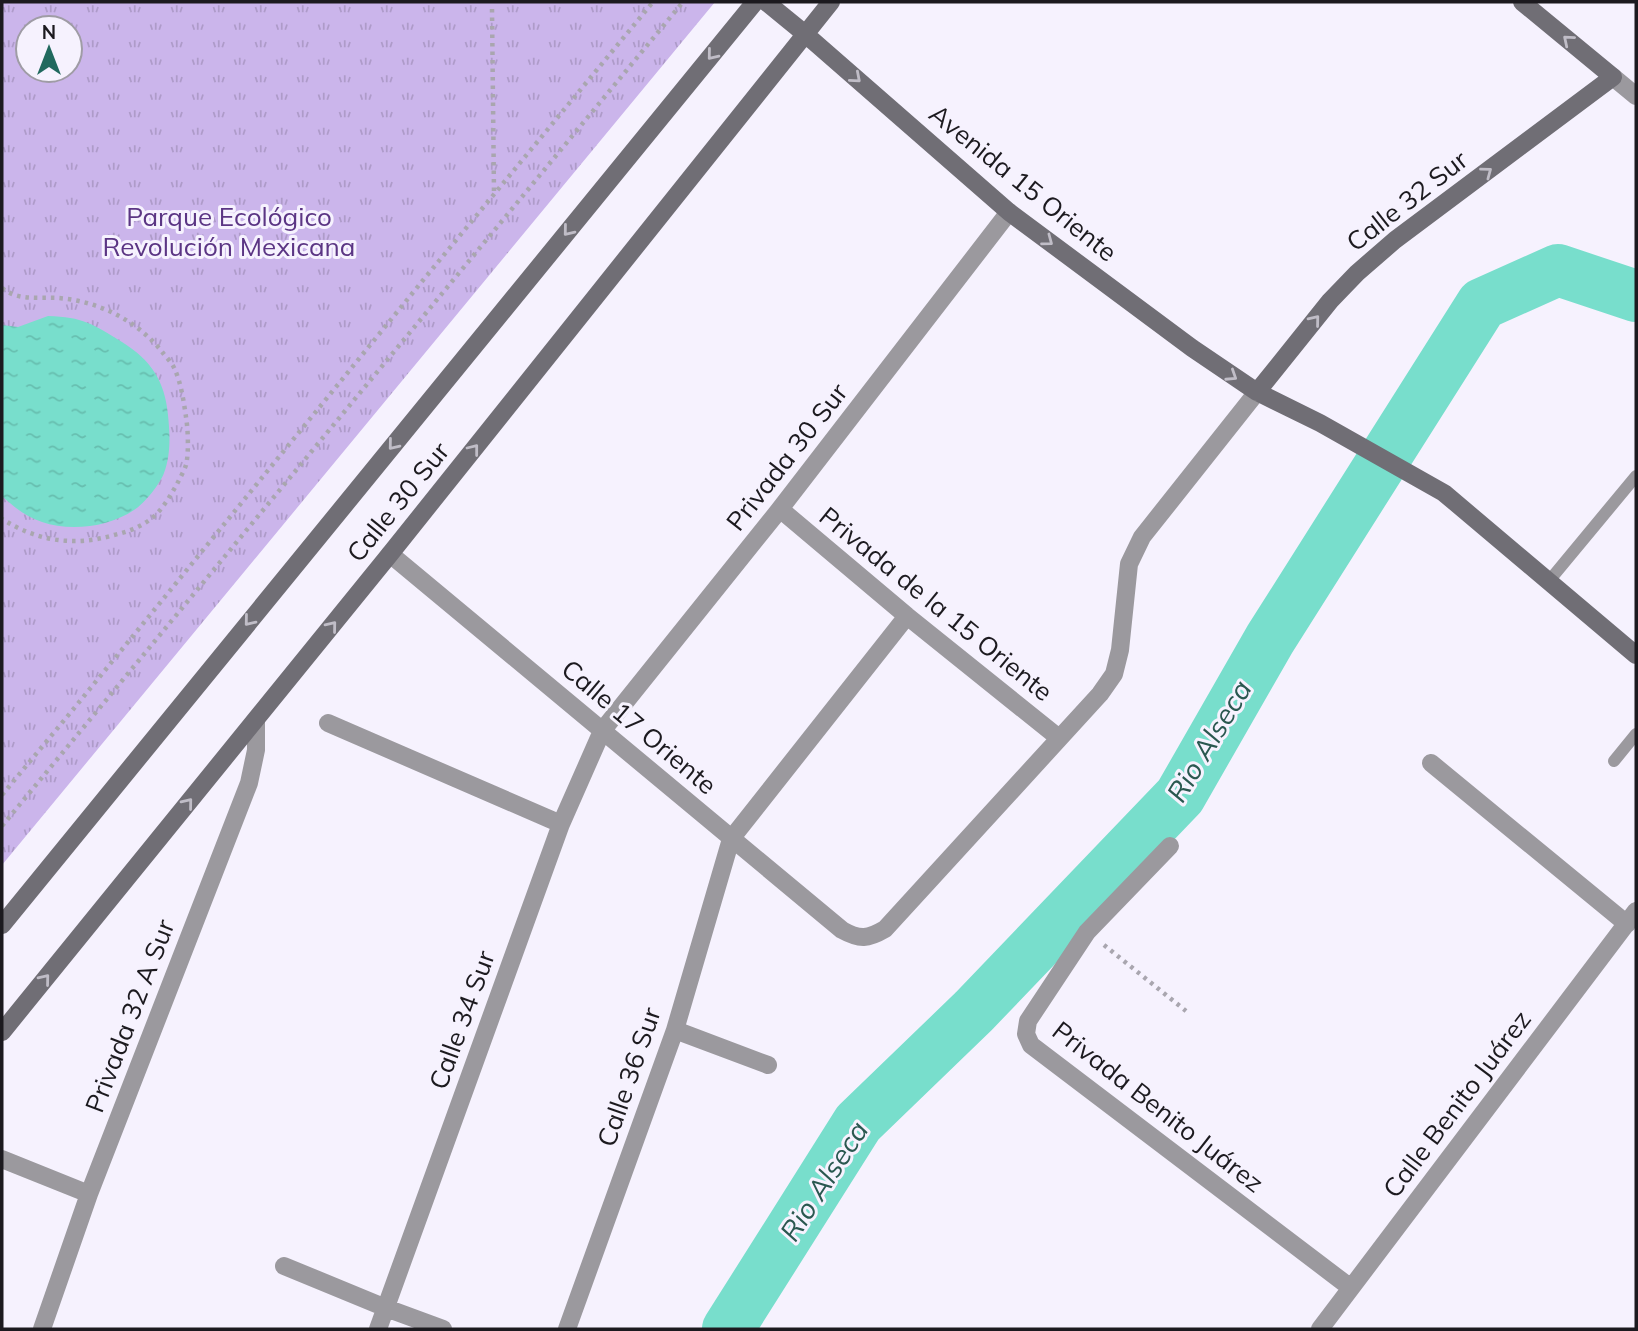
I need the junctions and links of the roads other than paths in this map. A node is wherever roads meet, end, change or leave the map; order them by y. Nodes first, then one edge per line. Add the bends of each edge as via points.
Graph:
1 (755, 2) edge
2 (766, 2) edge
3 (831, 2) edge
4 (1522, 2) edge
5 (804, 33) junction
6 (1614, 77) junction
7 (1636, 96) edge
8 (1009, 212) junction
9 (1257, 392) junction
10 (1636, 477) edge
11 (780, 509) junction
12 (390, 554) junction
13 (1549, 581) junction
14 (907, 616) junction
15 (1636, 655) edge
16 (256, 720) junction
17 (328, 723) dead end
18 (602, 731) junction
19 (1636, 734) edge
20 (1059, 738) junction
21 (1614, 761) dead end
22 (1431, 763) dead end
23 (561, 824) junction
24 (731, 839) junction
25 (1170, 846) dead end
26 (1631, 918) edge
27 (2, 925) edge
28 (675, 1030) junction
29 (2, 1032) edge
30 (768, 1065) dead end
31 (2, 1159) edge
32 (89, 1194) junction
33 (284, 1266) dead end
34 (1351, 1288) junction
35 (386, 1308) junction
36 (42, 1329) edge
37 (378, 1329) edge
38 (443, 1329) edge
39 (567, 1329) edge
40 (1320, 1329) edge

1 -> 27 main road, Calle 30 Sur
2 - 5 main road, Avenida 15 Oriente
3 - 5 main road, Calle 30 Sur
6 -> 4 main road
5 -> 8 main road, Avenida 15 Oriente
12 -> 5 main road, Calle 30 Sur
6 - 7 street
9 -> 6 main road, Calle 32 Sur via 1357,273
8 -> 9 main road, Avenida 15 Oriente
8 - 11 street, Privada 30 Sur
9 - 13 main road, Avenida 15 Oriente via 1444,493
9 - 20 street via 1142,537 1129,564 1114,674
10 - 13 lane
11 - 14 street, Privada de la 15 Oriente
11 - 18 street, Privada 30 Sur
16 -> 12 main road, Calle 30 Sur
12 - 18 street, Calle 17 Oriente
13 - 15 main road, Avenida 15 Oriente
14 - 20 street, Privada de la 15 Oriente
14 - 24 street
29 -> 16 main road, Calle 30 Sur
16 - 32 street, Privada 32 A Sur via 249,783
17 - 23 street
18 - 23 street, Calle 34 Sur
18 - 24 street, Calle 17 Oriente
19 - 21 lane
20 - 24 street, Calle 17 Oriente via 873,937 856,937 842,930
22 - 26 street
23 - 35 street, Calle 34 Sur
24 - 28 street, Calle 36 Sur
25 - 34 street, Privada Benito Juárez via 1087,932 1028,1021 1026,1034 1031,1045
26 - 34 street, Calle Benito Juárez
28 - 30 street
28 - 39 street, Calle 36 Sur
31 - 32 street
32 - 36 street, Privada 32 A Sur
33 - 35 street
34 - 40 street, Calle Benito Juárez
35 - 37 street, Calle 34 Sur
35 - 38 street

